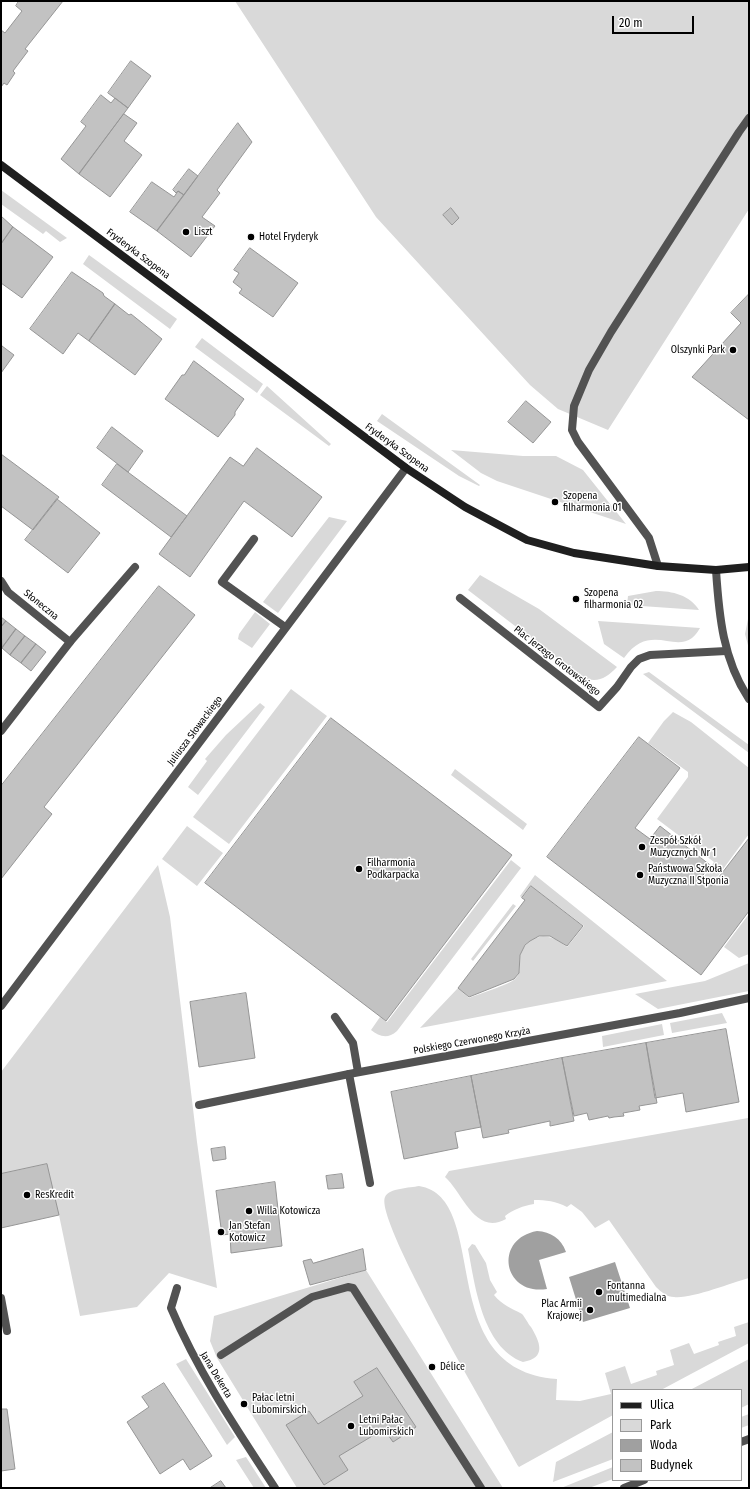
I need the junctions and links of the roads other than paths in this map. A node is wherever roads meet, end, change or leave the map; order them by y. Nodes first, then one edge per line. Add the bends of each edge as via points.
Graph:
1 (749, 118) edge
2 (1, 165) edge
3 (406, 468) junction
4 (254, 539) dead end
5 (658, 566) junction
6 (749, 567) edge
7 (135, 568) dead end
8 (716, 570) junction
9 (1, 581) edge
10 (460, 598) dead end
11 (286, 627) junction
12 (70, 642) junction
13 (726, 651) junction
14 (749, 699) edge
15 (1, 731) edge
16 (749, 998) edge
17 (1, 1006) edge
18 (335, 1017) dead end
19 (358, 1072) junction
20 (349, 1074) junction
21 (199, 1105) dead end
22 (370, 1183) dead end
23 (177, 1288) dead end
24 (1, 1298) edge
25 (7, 1331) dead end
26 (221, 1355) dead end
27 (642, 1481) edge
28 (275, 1488) edge
29 (481, 1488) edge
30 (624, 1488) edge

1 - 5 street via 611,332 589,370 574,406 572,430 575,436 589,459 648,538
2 - 3 street, Fryderyka Szopena
3 - 5 street, Fryderyka Szopena via 465,508 527,540 574,553
3 - 11 street, Juliusza Słowackiego
4 - 11 street via 222,582
5 - 8 street, Fryderyka Szopena
6 - 8 street, Fryderyka Szopena
7 - 12 street
8 - 13 street via 720,620
9 - 12 street, Słoneczna via 8,592
10 - 13 street, Plac Jerzego Grotowskiego via 599,707 639,659 650,655
11 - 17 street, Juliusza Słowackiego
12 - 15 street
13 - 14 street
16 - 19 street, Polskiego Czerwonego Krzyża
18 - 19 street via 353,1043
19 - 20 street, Polskiego Czerwonego Krzyża
20 - 21 street, Polskiego Czerwonego Krzyża
20 - 22 street
23 - 28 street, Jana Dekerta via 171,1308 180,1330 196,1362
24 - 25 street
26 - 29 street via 312,1297 348,1287 353,1288
27 - 30 street

